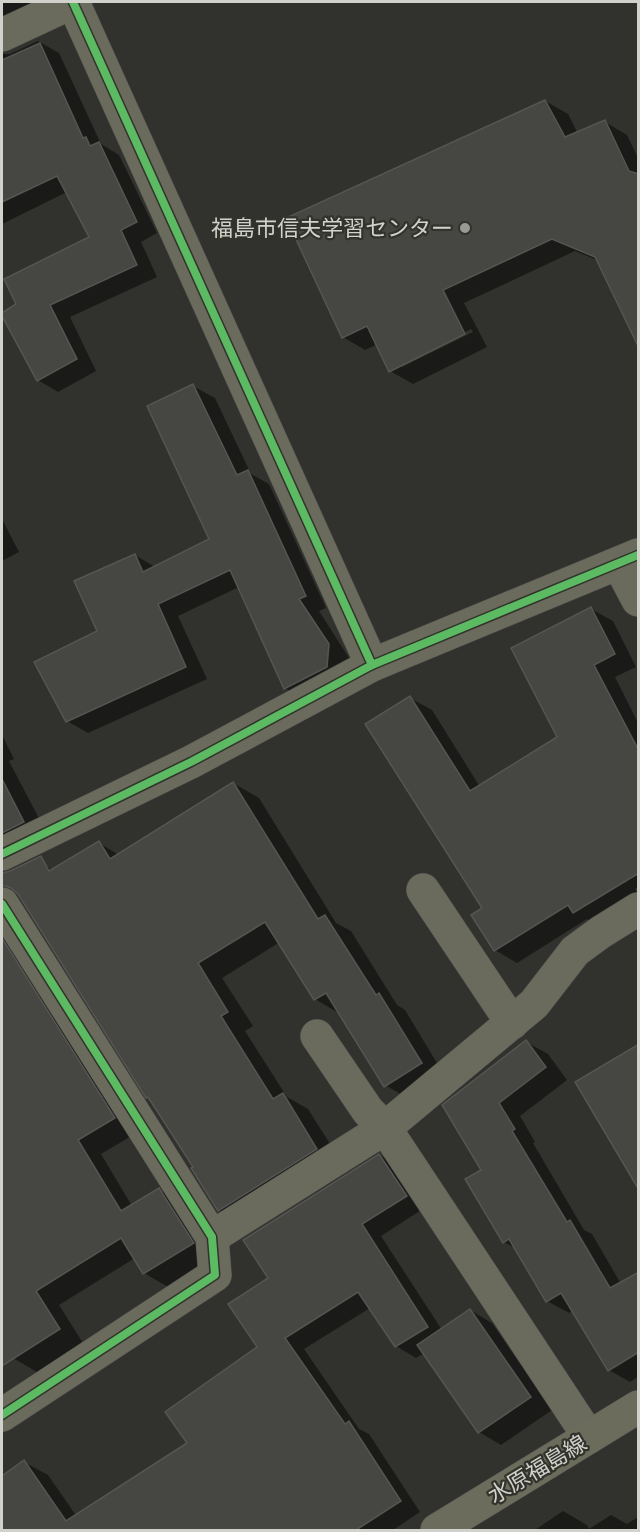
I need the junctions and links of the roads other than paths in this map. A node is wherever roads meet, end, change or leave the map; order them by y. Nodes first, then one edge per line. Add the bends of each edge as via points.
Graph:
1 (73, 2) edge
2 (2, 35) edge
3 (629, 559) edge
4 (639, 600) edge
5 (372, 665) junction
6 (2, 854) edge
7 (423, 890) dead end
8 (2, 904) edge
9 (639, 909) edge
10 (512, 1023) junction
11 (317, 1036) dead end
12 (386, 1128) junction
13 (212, 1238) junction
14 (639, 1407) edge
15 (2, 1415) edge
16 (590, 1437) junction
17 (436, 1530) edge

1 - 2 street
1 - 5 street
3 - 4 street
3 - 5 street
5 - 6 street via 191,762
7 - 10 street
8 - 13 street
9 - 10 street via 575,951 534,1004
10 - 12 street
11 - 12 street via 368,1111
12 - 13 street
12 - 16 street
13 - 15 street via 215,1275
14 - 16 main road, 水原福島線
16 - 17 main road, 水原福島線

